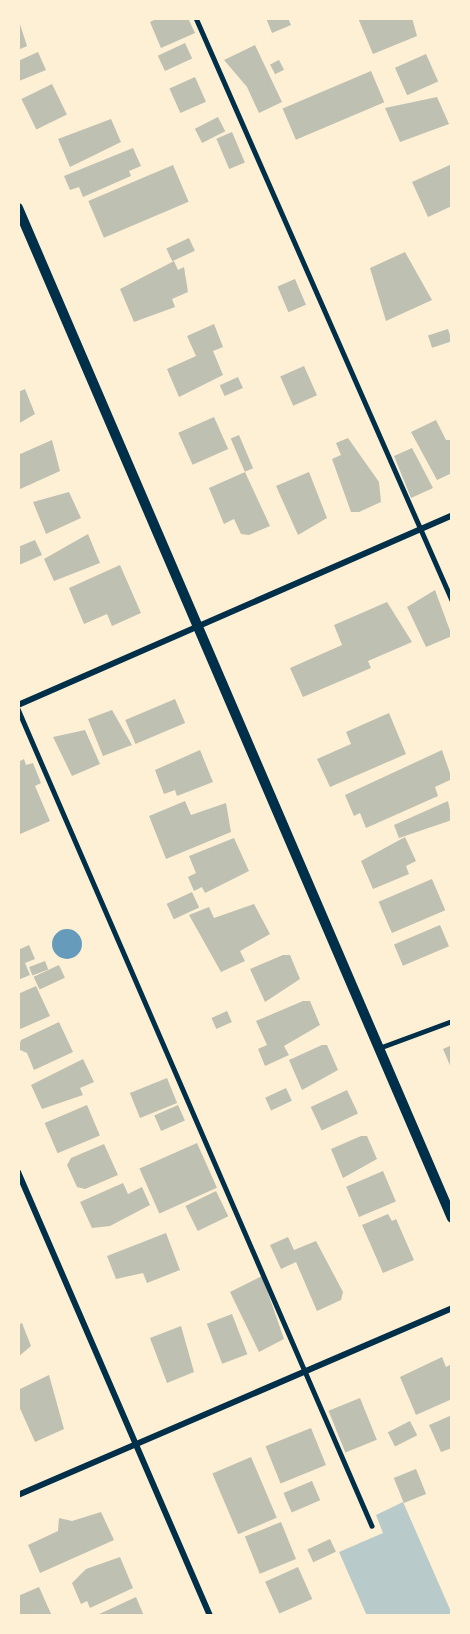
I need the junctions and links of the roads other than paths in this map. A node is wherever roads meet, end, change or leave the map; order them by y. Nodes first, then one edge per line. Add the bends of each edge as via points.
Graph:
1 (196, 18) edge
2 (18, 207) edge
3 (452, 515) edge
4 (420, 528) junction
5 (452, 600) edge
6 (199, 625) junction
7 (18, 707) edge
8 (452, 1021) edge
9 (379, 1048) junction
10 (18, 1172) edge
11 (452, 1218) edge
12 (452, 1308) edge
13 (304, 1374) junction
14 (137, 1443) junction
15 (18, 1495) edge
16 (372, 1526) dead end
17 (210, 1616) edge

1 - 4 lane
2 - 6 street
3 - 4 street
4 - 5 lane
4 - 6 street
6 - 7 street
6 - 9 street
7 - 13 lane
8 - 9 lane
9 - 11 street
10 - 14 street
12 - 13 street
13 - 14 street
13 - 16 lane
14 - 15 street
14 - 17 street

